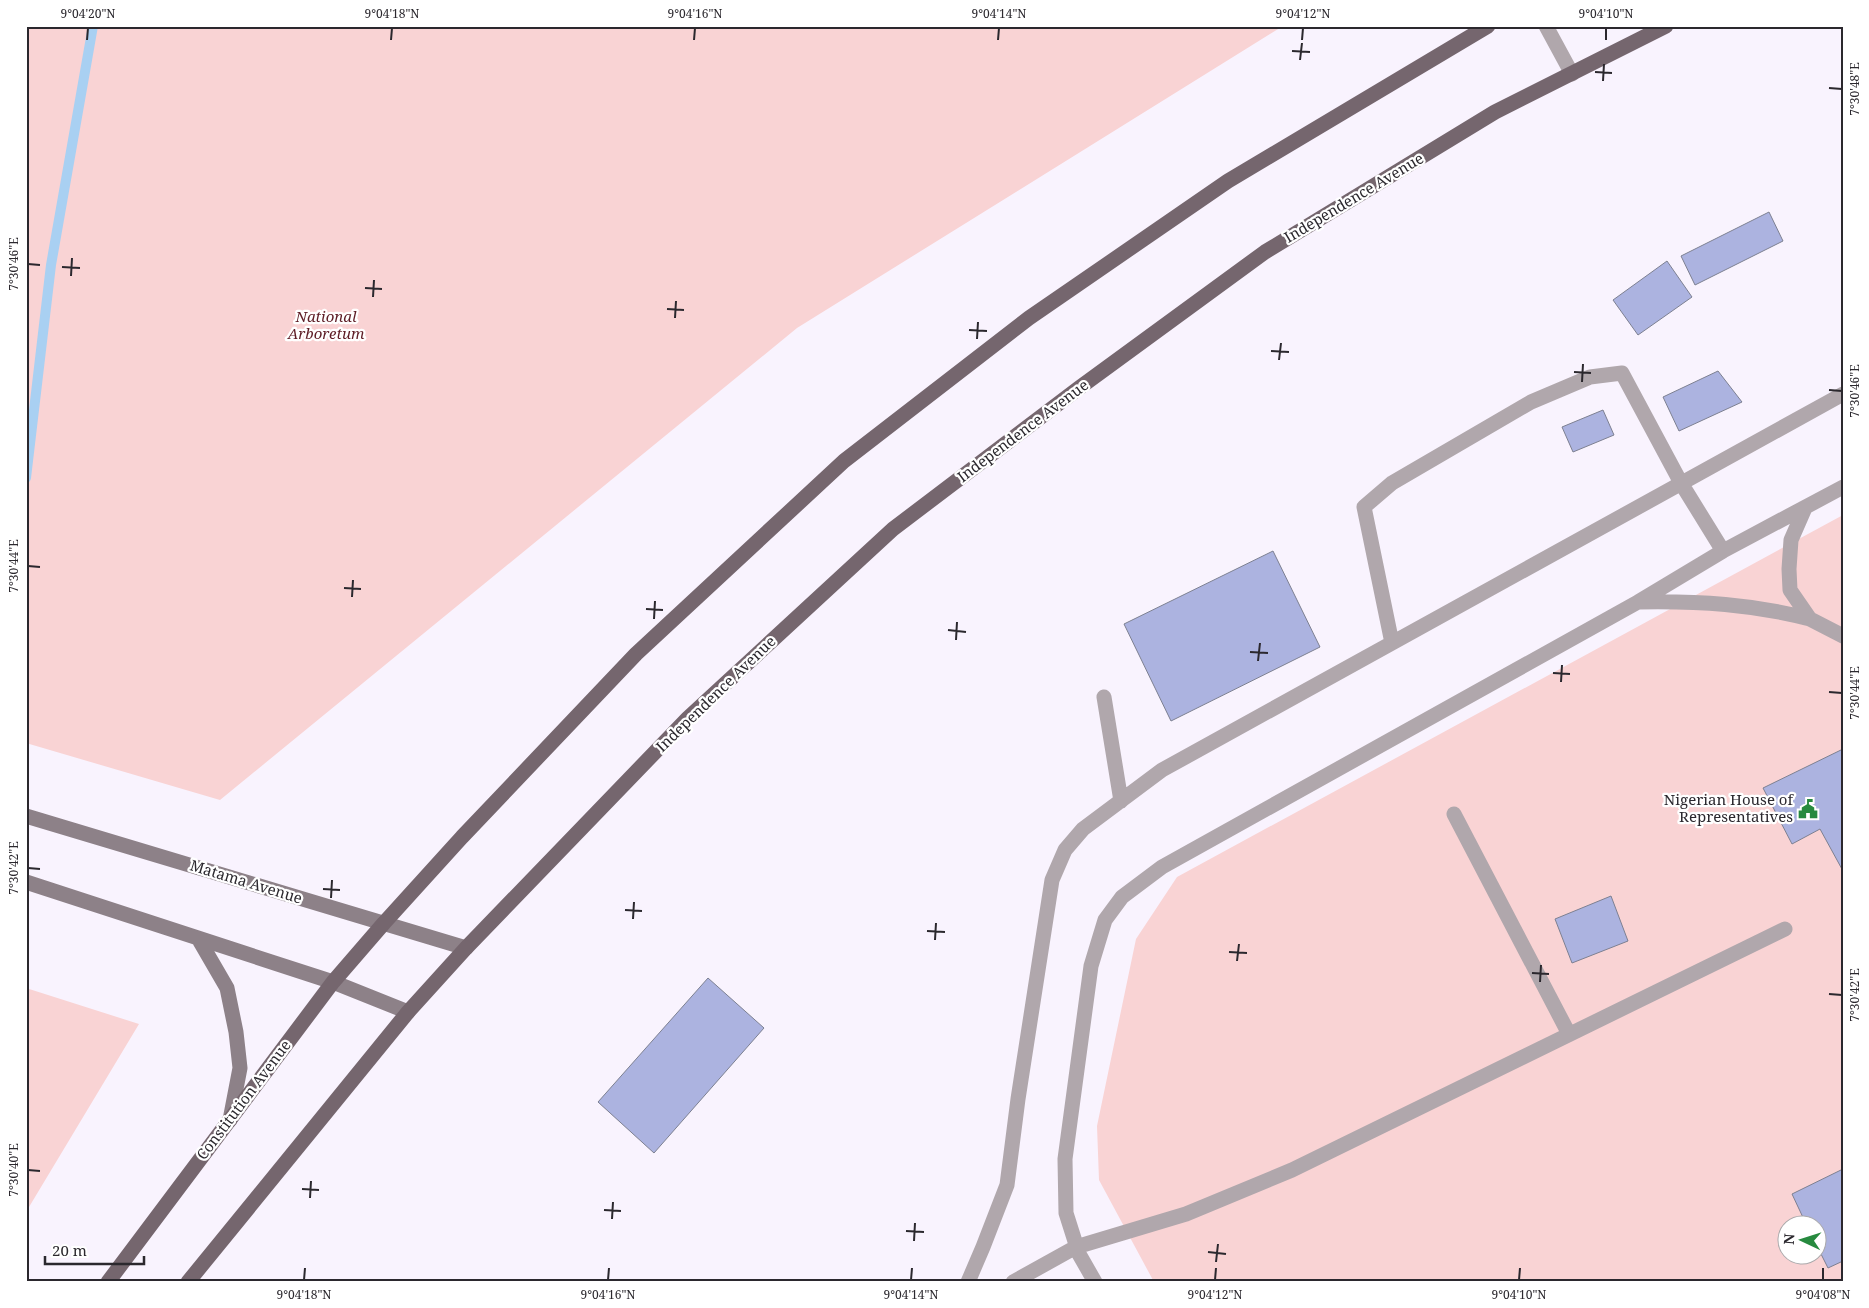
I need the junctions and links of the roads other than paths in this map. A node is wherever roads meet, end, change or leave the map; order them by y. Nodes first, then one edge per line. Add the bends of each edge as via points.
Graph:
1 (1488, 26) edge
2 (1546, 26) edge
3 (1666, 26) edge
4 (1572, 74) junction
5 (1843, 394) edge
6 (1682, 483) junction
7 (1842, 488) edge
8 (1805, 508) junction
9 (1723, 551) junction
10 (1638, 602) junction
11 (1810, 618) junction
12 (1843, 636) edge
13 (1392, 642) junction
14 (1104, 697) dead end
15 (1121, 801) junction
16 (1454, 814) dead end
17 (26, 816) edge
18 (26, 882) edge
19 (384, 922) junction
20 (1785, 929) dead end
21 (198, 938) junction
22 (466, 948) junction
23 (333, 982) junction
24 (408, 1012) junction
25 (1568, 1034) junction
26 (230, 1120) junction
27 (1076, 1247) junction
28 (108, 1282) edge
29 (188, 1282) edge
30 (968, 1282) edge
31 (1012, 1282) edge
32 (1095, 1282) edge

1 - 19 main road via 1228,181 1029,318 844,461 636,654
2 - 4 street
3 - 4 main road, Independence Avenue
4 - 22 main road, Independence Avenue via 1495,112 1265,252 893,529 688,718
5 - 6 street
6 - 9 street
6 - 13 street
6 - 13 street via 1622,373 1590,377 1531,402 1392,483 1364,507
7 - 8 street
8 - 9 street
8 - 11 street via 1791,540 1789,569 1790,590
9 - 10 street
10 - 11 street via 1732,604
10 - 27 street via 1162,867 1122,897 1105,920 1091,966 1065,1159 1066,1213
11 - 12 street
13 - 15 street via 1162,770
14 - 15 street
15 - 30 street via 1083,829 1065,850 1052,880 1007,1184
16 - 25 street
17 - 19 main road, Matama Avenue
18 - 21 main road
19 - 22 main road, Matama Avenue
19 - 23 main road, Constitution Avenue
20 - 25 street
21 - 23 main road
21 - 26 main road via 227,988 236,1032 240,1068
22 - 24 main road
23 - 24 main road
23 - 26 main road, Constitution Avenue
24 - 29 main road
25 - 27 street via 1292,1170 1186,1214
26 - 28 main road, Constitution Avenue
27 - 31 street
27 - 32 street

